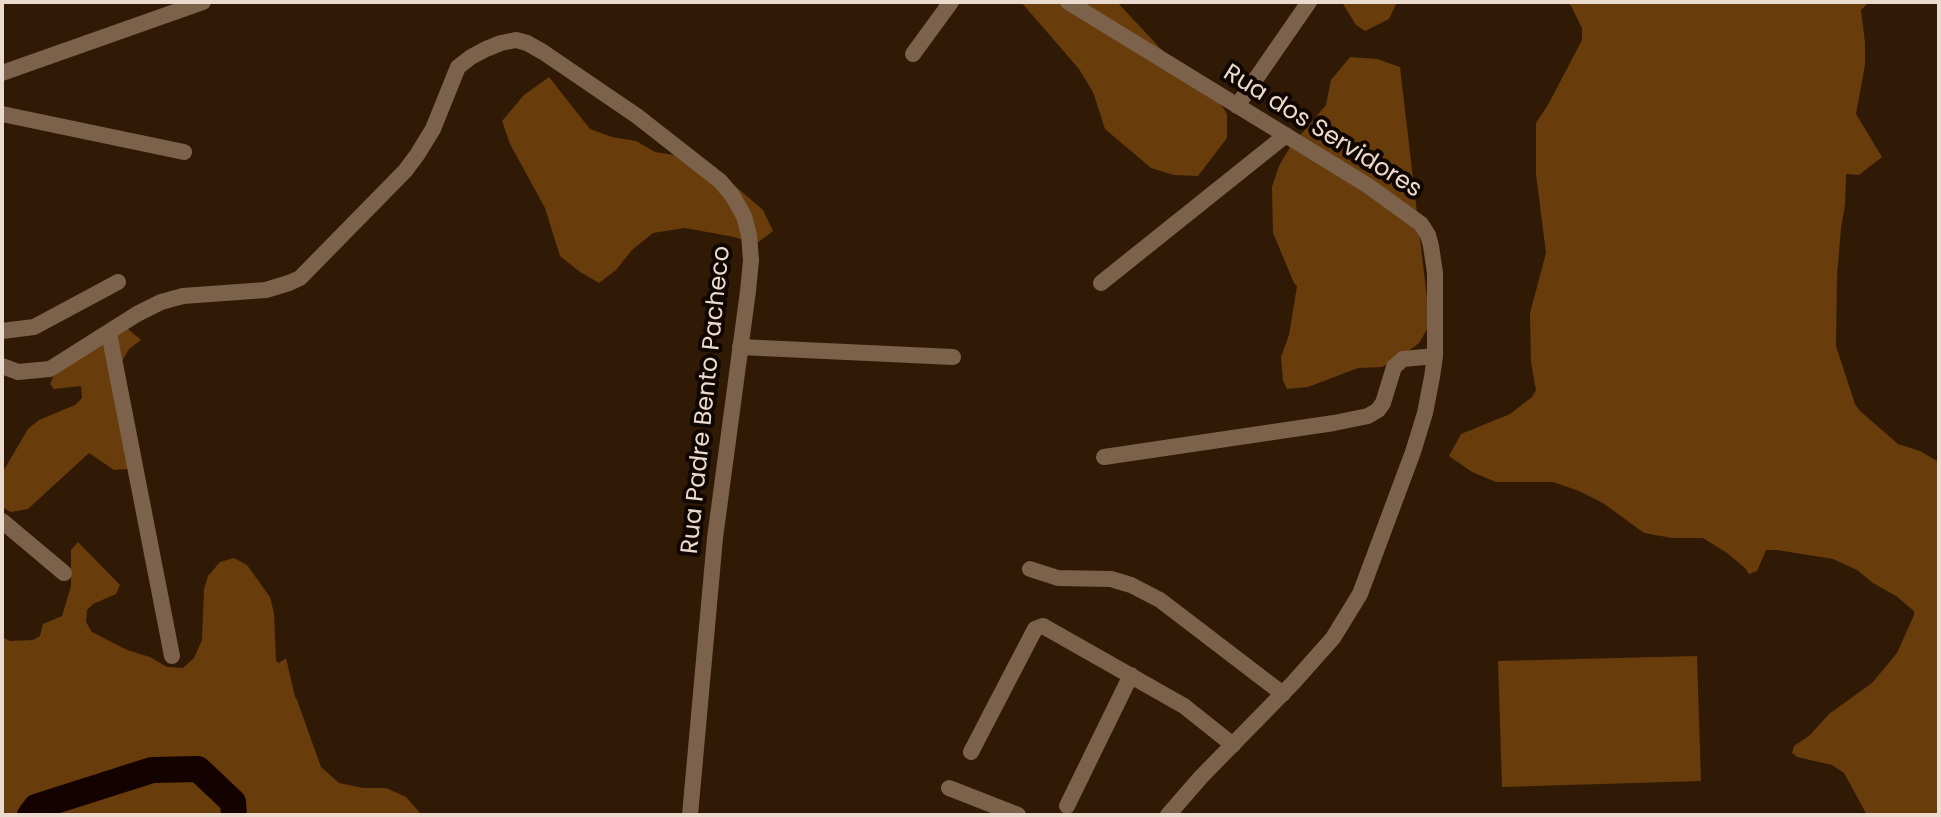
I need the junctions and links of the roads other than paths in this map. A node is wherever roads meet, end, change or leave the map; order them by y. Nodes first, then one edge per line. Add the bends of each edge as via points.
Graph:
1 (203, 2) edge
2 (951, 2) edge
3 (1068, 2) edge
4 (1309, 2) edge
5 (913, 54) dead end
6 (2, 73) edge
7 (1237, 106) junction
8 (2, 114) edge
9 (1286, 135) junction
10 (184, 152) dead end
11 (118, 282) dead end
12 (1101, 283) dead end
13 (2, 331) edge
14 (109, 333) junction
15 (740, 347) junction
16 (1435, 356) junction
17 (953, 357) dead end
18 (2, 366) edge
19 (1104, 457) dead end
20 (2, 521) edge
21 (1030, 569) dead end
22 (64, 573) dead end
23 (172, 656) dead end
24 (1131, 675) junction
25 (1283, 694) junction
26 (1233, 745) junction
27 (971, 752) dead end
28 (949, 788) dead end
29 (1067, 806) dead end
30 (690, 815) edge
31 (1018, 815) edge
32 (1168, 815) edge

1 - 6 street
2 - 5 street
3 - 7 street, Rua dos Servidores
4 - 7 street
7 - 9 street, Rua dos Servidores
8 - 10 street
9 - 12 street
9 - 16 street, Rua dos Servidores via 1421,224 1435,273
11 - 13 street via 34,327
14 - 15 street, Rua Padre Bento Pacheco via 174,298 266,290 300,278 417,155 458,67 486,49 516,40 543,52 637,116 732,195 744,216 751,260
14 - 18 street, Rua Padre Bento Pacheco via 50,369 18,372
14 - 23 street
15 - 17 street
15 - 30 street, Rua Padre Bento Pacheco via 715,538
16 - 19 street via 1403,359 1394,367 1383,403 1368,416
16 - 25 street, Rua dos Servidores via 1413,452 1360,594 1333,638
20 - 22 street
21 - 25 street via 1058,578 1111,579 1131,585 1160,600
24 - 26 street via 1184,706
24 - 27 street via 1043,626 1035,629
24 - 29 street
25 - 26 street, Rua dos Servidores
26 - 32 street, Rua dos Servidores
28 - 31 street

